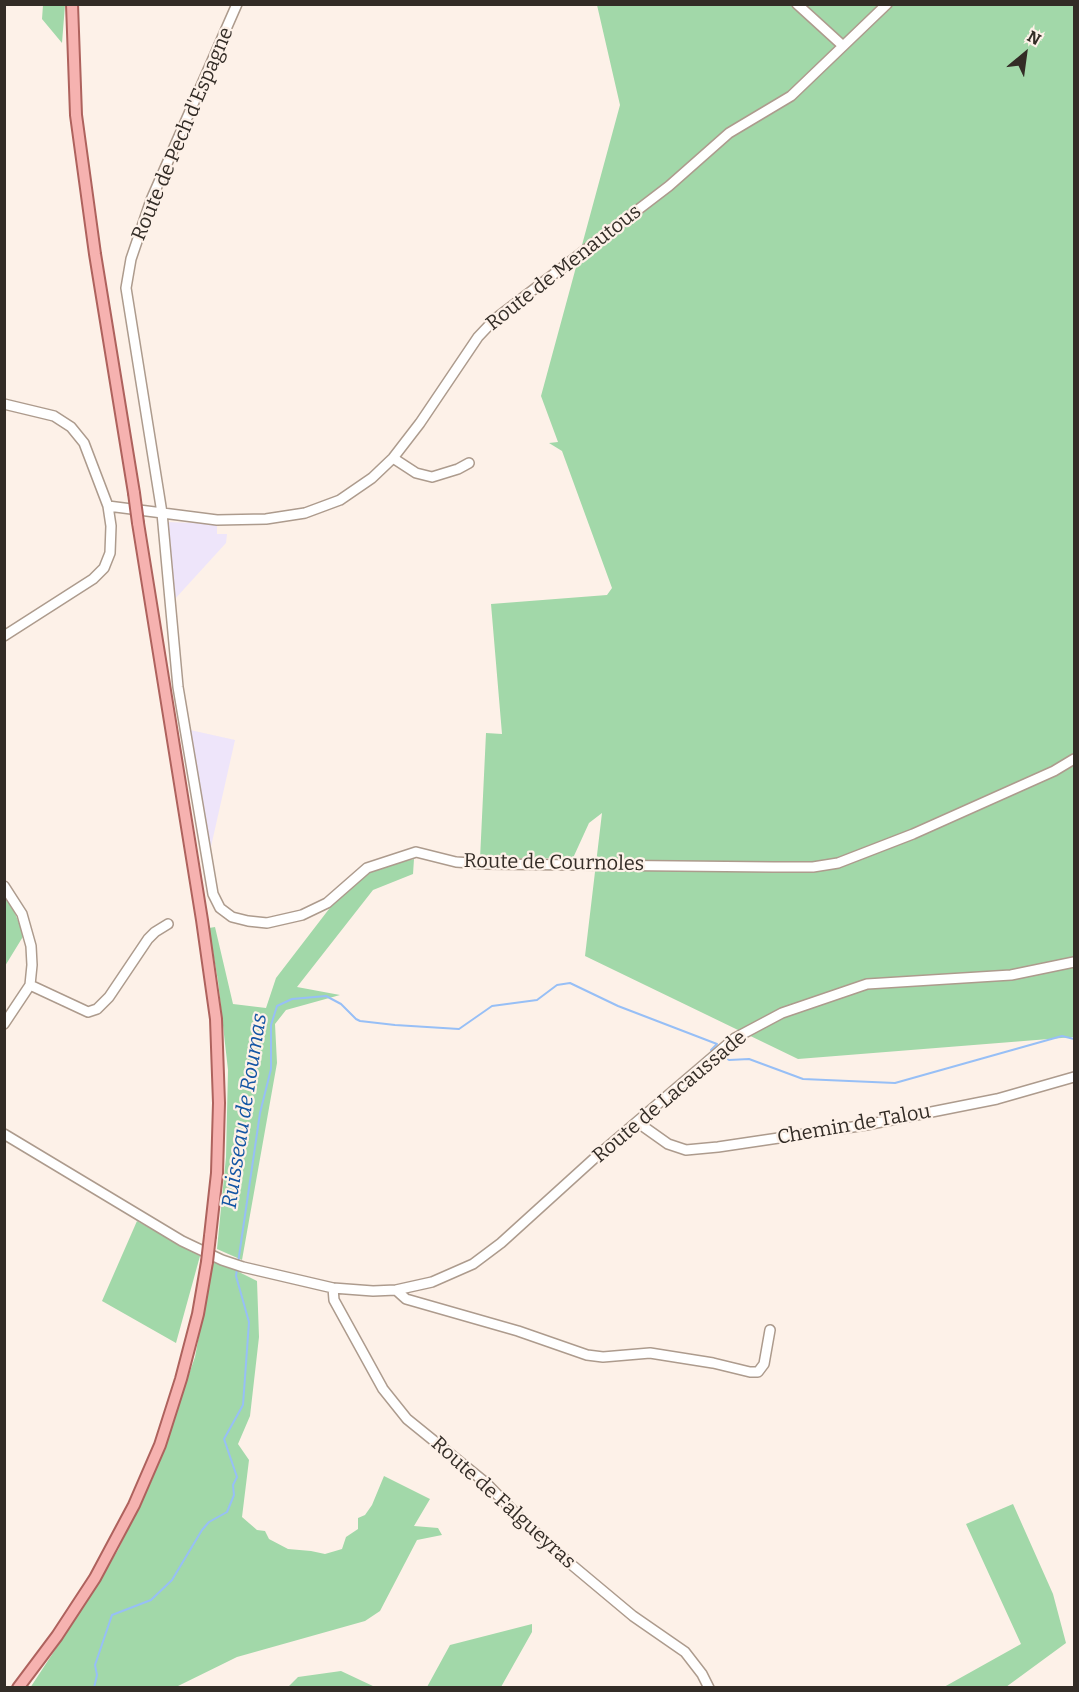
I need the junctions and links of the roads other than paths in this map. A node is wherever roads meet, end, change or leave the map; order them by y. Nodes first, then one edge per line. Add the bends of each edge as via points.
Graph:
1 (72, 4) edge
2 (237, 4) edge
3 (796, 4) edge
4 (887, 4) edge
5 (842, 45) junction
6 (4, 404) edge
7 (393, 458) junction
8 (469, 463) dead end
9 (108, 506) junction
10 (162, 513) junction
11 (4, 636) edge
12 (1074, 759) edge
13 (4, 886) edge
14 (168, 924) dead end
15 (1074, 962) edge
16 (30, 985) junction
17 (4, 1024) edge
18 (1074, 1077) edge
19 (637, 1122) junction
20 (4, 1134) edge
21 (333, 1288) junction
22 (396, 1290) junction
23 (770, 1330) dead end
24 (18, 1688) edge
25 (709, 1688) edge

1 - 24 main road, bridge via 76,116 95,254 216,1019 217,1173 198,1314 160,1445 95,1578
2 - 10 street, Route de Pech d'Espagne via 151,200 131,259 126,288
3 - 5 street
4 - 5 street, Route de Menautous
5 - 7 street, Route de Menautous via 791,96 729,133 669,186 495,319 478,337
6 - 9 street via 54,416 71,427 84,443
7 - 8 street via 416,473 432,477
7 - 10 street, Route de Menautous via 340,500 305,513 217,520
9 - 10 street, Route de Menautous
9 - 11 street via 110,553 104,568
10 - 12 street, Route de Cournoles via 178,687 213,894 220,908 232,917 267,923 302,915 327,903 367,868 416,852 456,862 486,864 813,867 838,862 913,834
13 - 16 street via 22,914 28,932
14 - 16 street via 148,939 98,1009 88,1012
15 - 19 street, Route de Lacaussade via 1011,975 867,984 782,1013 735,1038
16 - 17 street
18 - 19 street, Chemin de Talou via 987,1101 866,1125 718,1147 686,1150 668,1144
19 - 22 street, Route de Lacaussade via 473,1264 432,1282
20 - 21 street, Route de Lacaussade via 182,1241 222,1260
21 - 22 street, Route de Lacaussade
21 - 25 street, Route de Falgueyras via 334,1300 383,1389 407,1419 486,1483 566,1560 633,1616 685,1652
22 - 23 street via 406,1299 603,1357 650,1353 758,1372 764,1364

